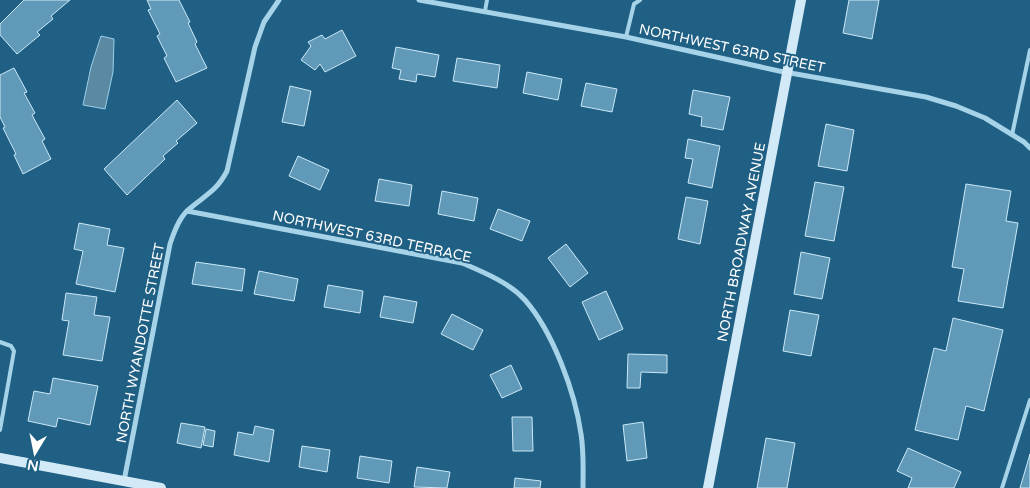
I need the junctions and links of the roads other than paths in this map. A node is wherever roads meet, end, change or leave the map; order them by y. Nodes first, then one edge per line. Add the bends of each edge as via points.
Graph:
1 (279, 0) edge
2 (418, 0) edge
3 (487, 0) edge
4 (640, 0) edge
5 (801, 0) edge
6 (485, 11) junction
7 (626, 37) junction
8 (1030, 50) edge
9 (788, 72) junction
10 (1012, 135) junction
11 (1030, 148) edge
12 (187, 211) junction
13 (0, 342) edge
14 (1030, 400) edge
15 (0, 430) edge
16 (0, 458) edge
17 (124, 481) junction
18 (161, 488) edge
19 (583, 488) edge
20 (708, 488) edge
21 (1002, 488) edge

1 - 12 street, NORTH WYANDOTTE STREET via 264,22 255,47 227,171 220,186
2 - 6 street, NORTHWEST 63RD STREET
3 - 6 lane
4 - 7 lane via 634,4
5 - 9 street, NORTH BROADWAY AVENUE
6 - 7 street, NORTHWEST 63RD STREET
7 - 9 street, NORTHWEST 63RD STREET
8 - 10 lane
9 - 10 street, NORTHWEST 63RD STREET via 926,97 985,118
9 - 20 street, NORTH BROADWAY AVENUE
10 - 11 street, NORTHWEST 63RD STREET
12 - 17 street, NORTH WYANDOTTE STREET via 170,244
12 - 19 street, NORTHWEST 63RD TERRACE via 462,263 491,276 524,299 541,322 567,381 581,433
13 - 15 lane via 11,346 14,351
14 - 21 lane
16 - 17 street
17 - 18 street

